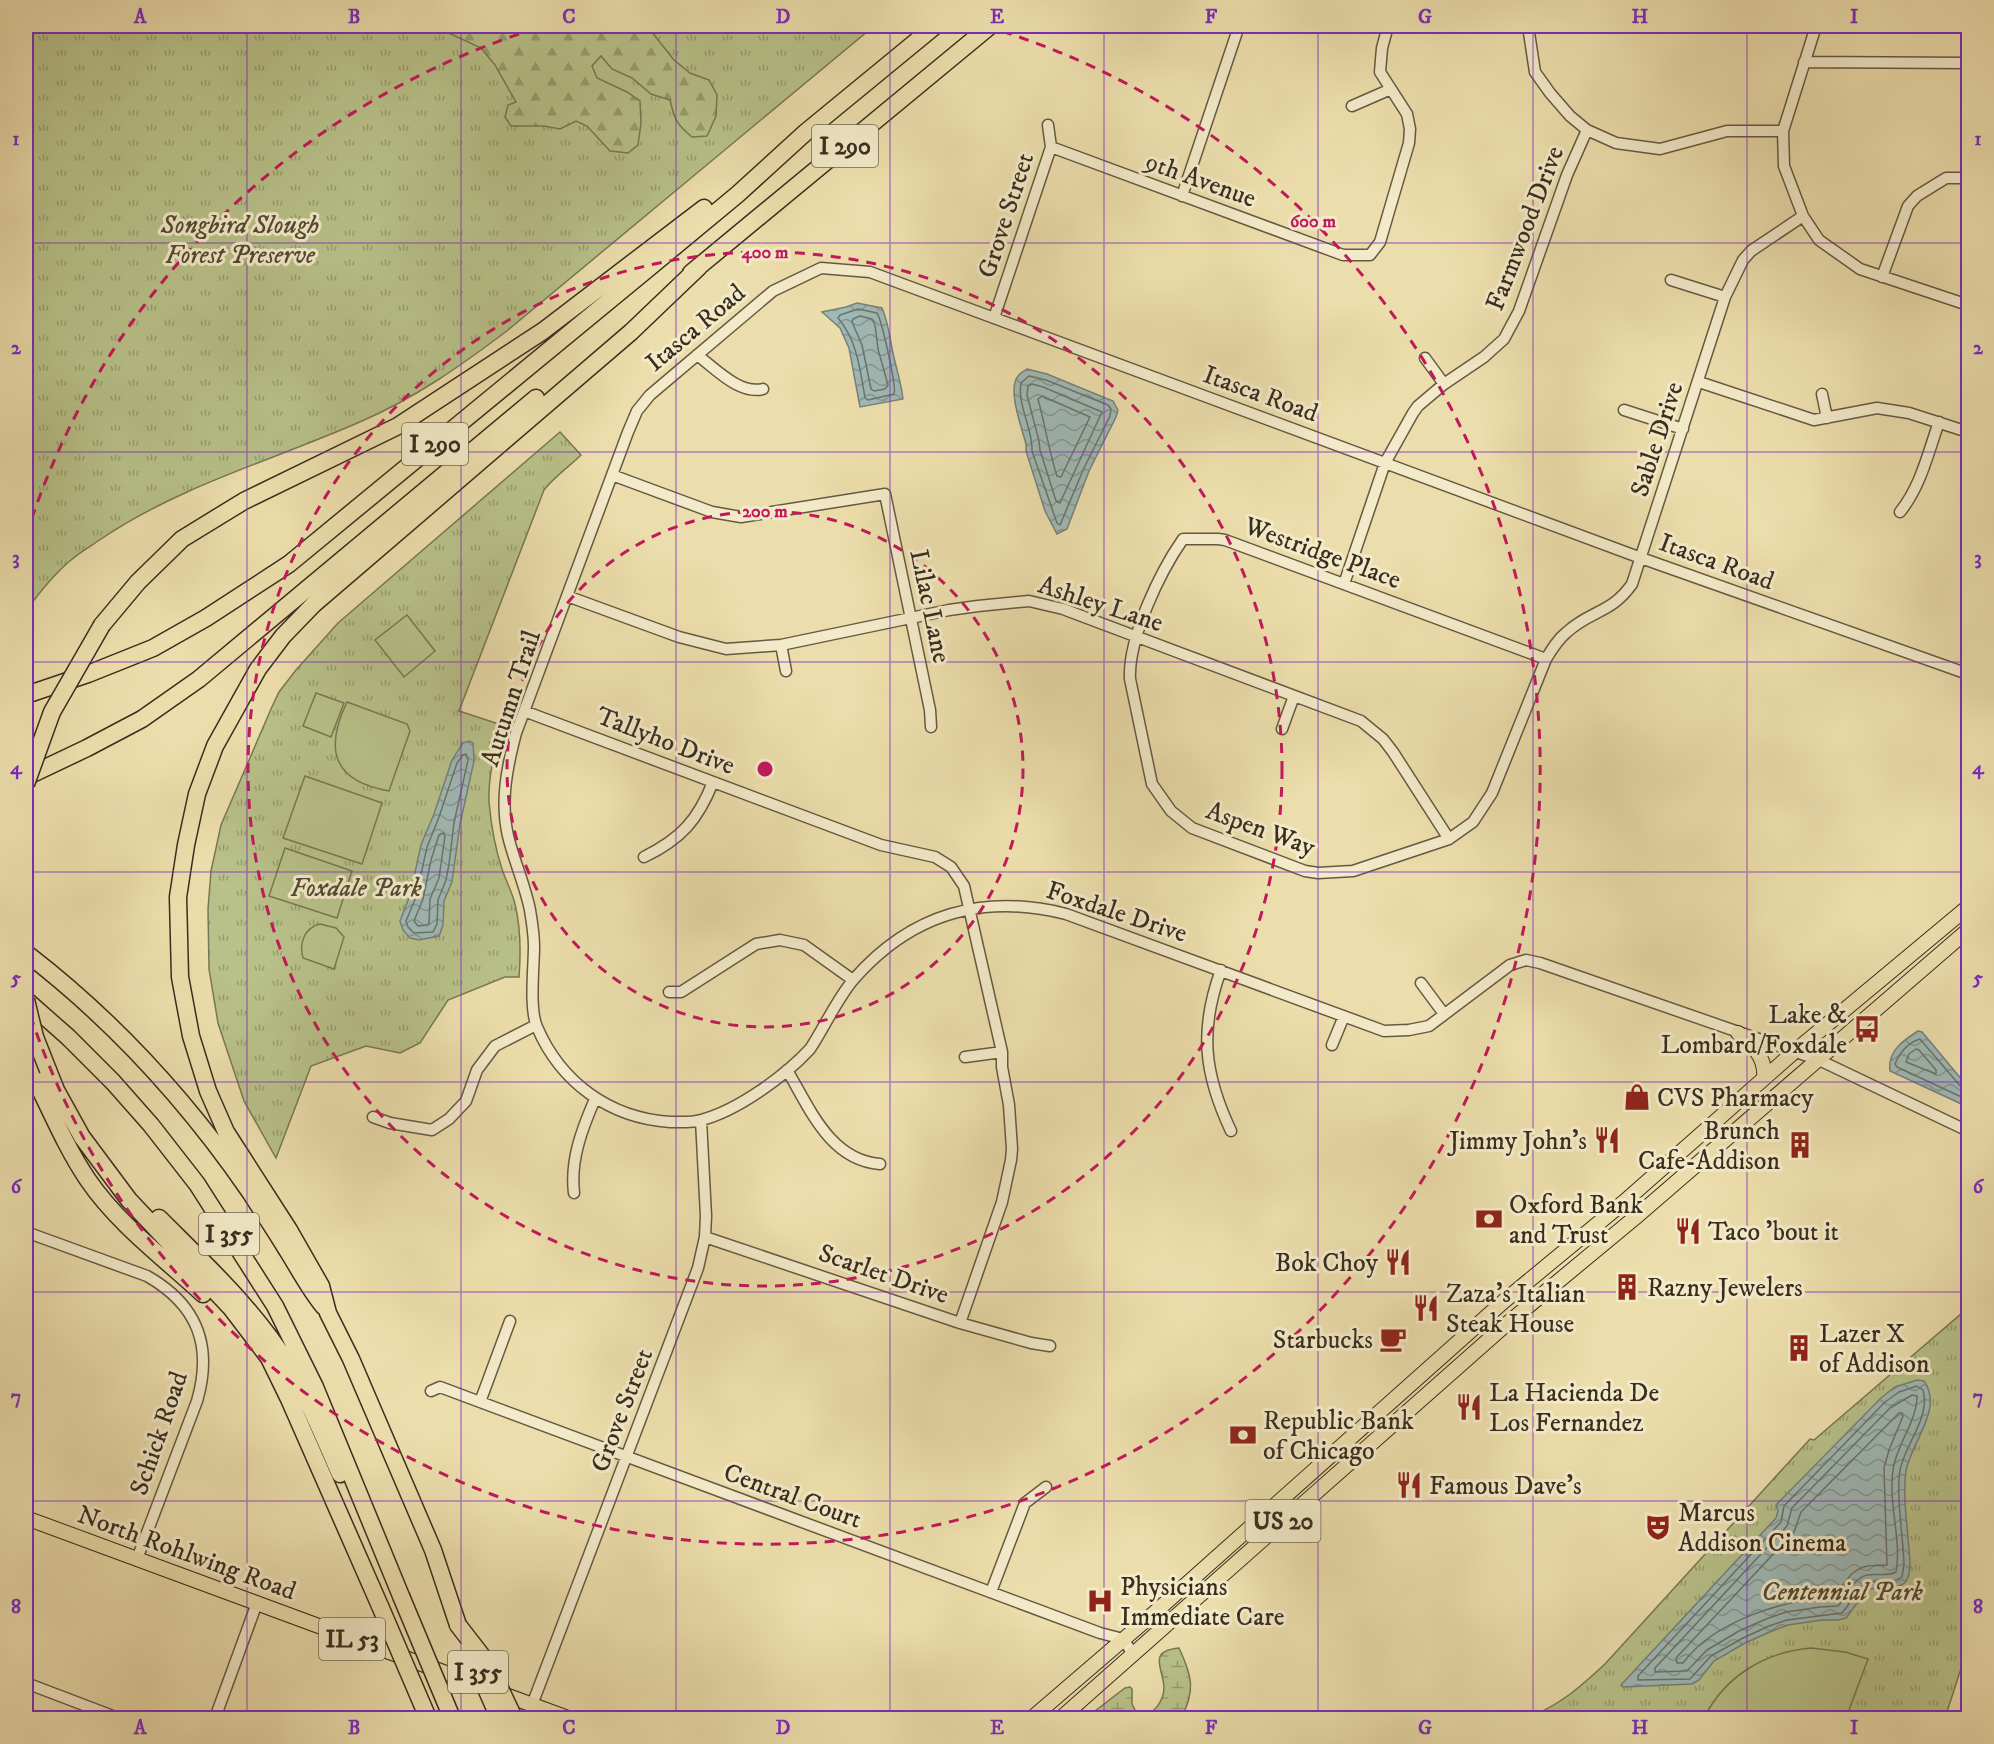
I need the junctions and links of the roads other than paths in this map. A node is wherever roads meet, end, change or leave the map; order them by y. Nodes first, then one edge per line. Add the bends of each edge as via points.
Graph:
1 (935, 26) edge
2 (990, 26) edge
3 (1239, 26) edge
4 (1388, 26) edge
5 (1528, 26) edge
6 (1816, 26) edge
7 (1804, 62) junction
8 (1968, 63) edge
9 (1391, 89) junction
10 (1352, 106) dead end
11 (1048, 124) dead end
12 (1587, 130) junction
13 (1783, 131) junction
14 (806, 132) junction
15 (1051, 147) junction
16 (1968, 178) edge
17 (1182, 196) junction
18 (1803, 216) junction
19 (699, 267) junction
20 (1882, 277) junction
21 (1671, 280) dead end
22 (1725, 297) junction
23 (1968, 305) edge
24 (994, 318) junction
25 (697, 355) junction
26 (1425, 358) dead end
27 (1699, 382) junction
28 (1444, 384) junction
29 (763, 389) dead end
30 (1822, 393) dead end
31 (1624, 410) dead end
32 (1827, 418) junction
33 (1939, 422) junction
34 (1683, 429) junction
35 (1968, 432) edge
36 (1385, 463) junction
37 (612, 475) junction
38 (1900, 512) dead end
39 (1641, 558) junction
40 (1344, 584) junction
41 (567, 596) junction
42 (910, 618) junction
43 (1138, 636) junction
44 (782, 645) junction
45 (1546, 659) junction
46 (786, 671) dead end
47 (1968, 674) edge
48 (26, 695) edge
49 (1294, 696) junction
50 (524, 711) junction
51 (931, 727) dead end
52 (1282, 729) dead end
53 (26, 777) edge
54 (713, 782) junction
55 (26, 784) edge
56 (1449, 838) junction
57 (644, 857) dead end
58 (1968, 907) edge
59 (970, 909) junction
60 (1968, 930) edge
61 (26, 953) edge
62 (1221, 970) junction
63 (853, 980) junction
64 (1421, 983) dead end
65 (669, 992) dead end
66 (26, 1000) edge
67 (1444, 1014) junction
68 (1344, 1016) junction
69 (536, 1025) junction
70 (1738, 1033) junction
71 (1332, 1045) dead end
72 (1002, 1052) junction
73 (1794, 1052) junction
74 (965, 1057) dead end
75 (1819, 1060) junction
76 (26, 1061) edge
77 (787, 1070) junction
78 (1764, 1078) junction
79 (595, 1099) junction
80 (373, 1117) dead end
81 (701, 1120) junction
82 (1231, 1131) dead end
83 (1968, 1131) edge
84 (880, 1164) dead end
85 (112, 1175) junction
86 (574, 1193) dead end
87 (26, 1232) edge
88 (705, 1237) junction
89 (328, 1313) junction
90 (510, 1321) dead end
91 (960, 1323) junction
92 (1050, 1346) dead end
93 (431, 1391) dead end
94 (480, 1402) junction
95 (627, 1457) junction
96 (322, 1475) junction
97 (1046, 1487) dead end
98 (368, 1512) junction
99 (26, 1518) edge
100 (136, 1559) junction
101 (991, 1592) junction
102 (257, 1603) junction
103 (457, 1622) junction
104 (1123, 1639) junction
105 (1134, 1654) junction
106 (26, 1683) edge
107 (532, 1706) junction
108 (118, 1719) edge
109 (215, 1719) edge
110 (428, 1719) edge
111 (452, 1719) edge
112 (499, 1719) edge
113 (514, 1719) edge
114 (567, 1719) edge
115 (1032, 1719) edge
116 (1061, 1719) edge

1 - 14 highway, I 290
2 - 19 highway, I 290
3 - 17 street
4 - 9 street via 1380,72
5 - 12 street via 1535,72
6 - 7 street
7 - 8 street
7 - 13 street
9 - 10 street
9 - 17 street, 9th Avenue via 1407,114 1409,143 1380,242 1370,255 1343,255
11 - 15 street, Grove Street
12 - 13 street via 1616,143 1660,149 1727,131
12 - 28 street, Farmwood Drive via 1519,311 1504,339
13 - 18 street via 1784,166
14 - 48 highway, I 290 via 738,194 289,564 153,648
14 - 55 highway, bridge via 543,331 398,426 244,501 182,539 138,582 102,626 52,712
15 - 17 street, 9th Avenue
15 - 24 street, Grove Street
16 - 20 street via 1946,177 1908,206
18 - 20 street via 1828,247 1860,269
18 - 22 street, Sable Drive via 1743,260
19 - 53 highway, I 290 via 652,301 199,680 142,718
19 - 89 highway via 631,332 367,557 299,620 258,669 237,704 215,746 197,794 178,897 180,977 191,1036 226,1132 321,1286
20 - 23 street
21 - 22 street
22 - 27 street, Sable Drive
24 - 25 street, Itasca Road via 870,272 820,268 773,291
24 - 36 street, Itasca Road
25 - 29 street via 733,383
25 - 37 street, Itasca Road via 650,394 638,411
26 - 28 street
27 - 32 street via 1814,420
27 - 34 street, Sable Drive
28 - 36 street, Farmwood Drive via 1418,406
30 - 32 street
31 - 34 street
32 - 33 street via 1877,408
33 - 35 street
33 - 38 street via 1920,478
34 - 39 street, Sable Drive
36 - 39 street, Itasca Road
36 - 40 street, Farmwood Drive
37 - 41 street, Autumn Trail
37 - 42 street, Lilac Lane via 712,512 741,517 885,494
39 - 45 street, Sable Drive via 1623,598 1568,631
39 - 47 street, Itasca Road
40 - 43 street, Westridge Place via 1225,540 1183,539 1168,561
40 - 45 street, Westridge Place
41 - 44 street, Ashley Lane via 708,645 726,649
41 - 50 street, Autumn Trail
42 - 43 street, Ashley Lane via 1029,601
42 - 44 street, Ashley Lane
42 - 51 street, Lilac Lane
43 - 49 street, Ashley Lane
43 - 56 street, Aspen Way via 1131,656 1130,679 1152,784 1184,824 1318,873 1353,871
44 - 46 street
45 - 56 street, Sable Drive via 1492,793 1473,822
49 - 52 street
49 - 56 street, Ashley Lane via 1367,724 1393,752
50 - 54 street, Tallyho Drive
50 - 69 street, Autumn Trail via 509,761 504,800 508,835 532,922
54 - 57 street via 703,807 684,831
54 - 59 street, Tallyho Drive via 881,844 935,857 951,867 964,886
58 - 73 main road, US 20
59 - 62 street, Foxdale Drive via 1008,905 1043,908
59 - 63 street, Foxdale Drive via 937,917 907,933
59 - 72 street, Tallyho Drive
60 - 75 main road, US 20
61 - 89 highway, I 355 via 92,1009 189,1113 249,1192
62 - 68 street, Foxdale Drive
62 - 82 street via 1208,1013 1207,1053 1218,1105
63 - 65 street via 804,945 780,940 756,944 681,992
63 - 77 street, Foxdale Drive via 810,1049
64 - 67 street
66 - 85 highway, bridge via 35,1037 61,1100 82,1137
66 - 98 highway, I 355 via 113,1082 197,1184 275,1306 315,1387
67 - 68 street, Foxdale Drive via 1429,1026 1384,1031
67 - 70 street, Foxdale Drive via 1510,965 1526,960
68 - 71 street
69 - 79 street, Autumn Trail via 553,1056
69 - 80 street via 495,1046 477,1070 466,1101 432,1130
70 - 73 street, Foxdale Drive
70 - 78 main road via 1760,1056
72 - 74 street
72 - 91 street, Tallyho Drive via 1011,1160 1002,1202
73 - 75 street, Foxdale Drive
73 - 78 main road, US 20
75 - 83 street, Foxdale Drive
75 - 105 main road, US 20 via 1495,1335
76 - 96 highway via 90,1182 128,1225 235,1328
77 - 81 street, Foxdale Drive via 744,1102
77 - 84 street via 814,1116 842,1151 863,1162
78 - 104 main road, US 20 via 1503,1302
79 - 81 street, Foxdale Drive via 648,1120
79 - 86 street via 580,1135 572,1177
81 - 88 street, Grove Street
85 - 96 highway via 150,1225 231,1308 268,1358
85 - 98 highway via 230,1290 275,1346 301,1389 342,1479
87 - 100 street, Schick Road via 147,1276 175,1295 193,1319 203,1348 202,1384 197,1401
88 - 91 street, Scarlet Drive
88 - 95 street, Grove Street via 689,1294
89 - 103 highway, I 355 via 433,1550
90 - 94 street
91 - 92 street, Scarlet Drive
93 - 94 street, Central Court via 440,1387
94 - 95 street, Central Court
95 - 101 street, Central Court
95 - 107 street, Grove Street
96 - 110 highway, bridge
97 - 101 street via 1025,1503
98 - 111 highway, I 355, bridge
99 - 100 main road, North Rohlwing Road / IL 53
100 - 102 main road, North Rohlwing Road / IL 53
101 - 104 street, Central Court
102 - 107 main road, North Rohlwing Road / IL 53
102 - 109 street
103 - 112 highway, I 355, bridge
103 - 113 highway, bridge via 489,1665
104 - 105 street
104 - 115 main road, US 20
105 - 116 main road, US 20
106 - 108 street
107 - 114 main road, North Rohlwing Road / IL 53

